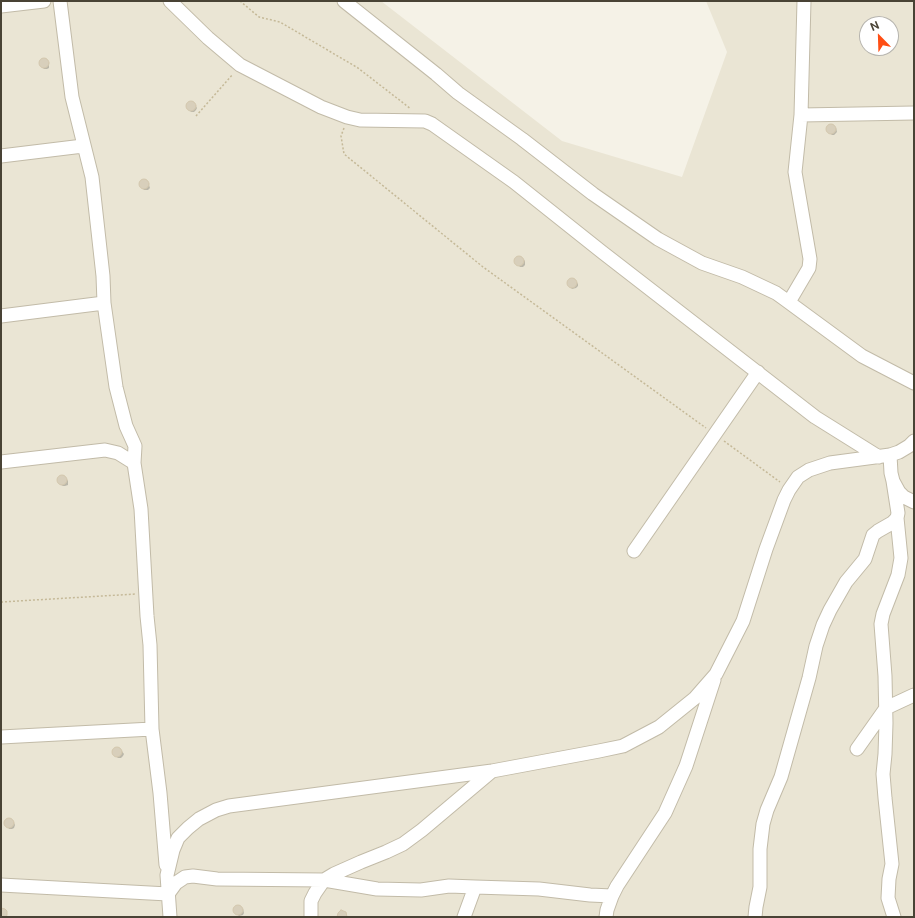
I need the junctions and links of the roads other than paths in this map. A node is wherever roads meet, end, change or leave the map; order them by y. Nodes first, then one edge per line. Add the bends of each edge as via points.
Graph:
1 (44, 1) edge
2 (344, 1) edge
3 (804, 1) edge
4 (61, 2) edge
5 (173, 2) edge
6 (1, 6) edge
7 (914, 113) edge
8 (801, 115) junction
9 (83, 146) junction
10 (1, 156) edge
11 (789, 302) junction
12 (104, 303) junction
13 (1, 316) edge
14 (758, 372) junction
15 (914, 383) edge
16 (914, 441) edge
17 (884, 456) junction
18 (1, 462) edge
19 (134, 464) junction
20 (893, 481) junction
21 (914, 502) edge
22 (897, 518) junction
23 (634, 551) dead end
24 (716, 674) junction
25 (914, 695) edge
26 (886, 708) junction
27 (152, 730) junction
28 (1, 737) edge
29 (857, 749) dead end
30 (492, 771) junction
31 (167, 875) junction
32 (324, 880) junction
33 (1, 885) edge
34 (475, 887) junction
35 (168, 894) junction
36 (612, 896) junction
37 (170, 917) edge
38 (310, 917) edge
39 (464, 917) edge
40 (606, 917) edge
41 (755, 917) edge
42 (894, 917) edge

1 - 6 street
2 - 11 street via 458,93 646,231 702,263 758,284
3 - 8 street
4 - 9 street via 72,97
5 - 14 street via 208,38 240,65 321,107 360,120 425,121 432,124 514,182
7 - 8 street
8 - 11 street via 796,172 810,259 807,273
9 - 10 street
9 - 12 street via 92,177
11 - 15 street via 862,356
12 - 13 street
12 - 19 street via 116,387 126,426 135,446
14 - 17 street via 815,417
14 - 23 street
16 - 17 street via 899,452
17 - 20 street
17 - 24 street via 830,463 808,470 798,477 784,500 743,621
18 - 19 street via 105,450 118,453
19 - 27 street via 141,509 146,616 150,645
20 - 21 street via 904,497
20 - 22 street
22 - 26 street via 900,558 898,575 881,624
22 - 41 street via 873,535 865,558 846,582 823,625 781,777 763,824 760,887
24 - 30 street via 695,698 659,727 623,746
24 - 36 street via 686,766 665,813
25 - 26 street
26 - 29 street
26 - 42 street via 883,774 892,864 888,898
27 - 28 street
27 - 31 street
30 - 31 street via 229,806 216,810 199,819 178,838
30 - 32 street via 403,844
31 - 35 street
32 - 34 street via 377,889
32 - 35 street via 217,879 193,876 185,877 176,883
32 - 38 street via 315,893
33 - 35 street
34 - 36 street via 538,889
34 - 39 street
35 - 37 street
36 - 40 street

